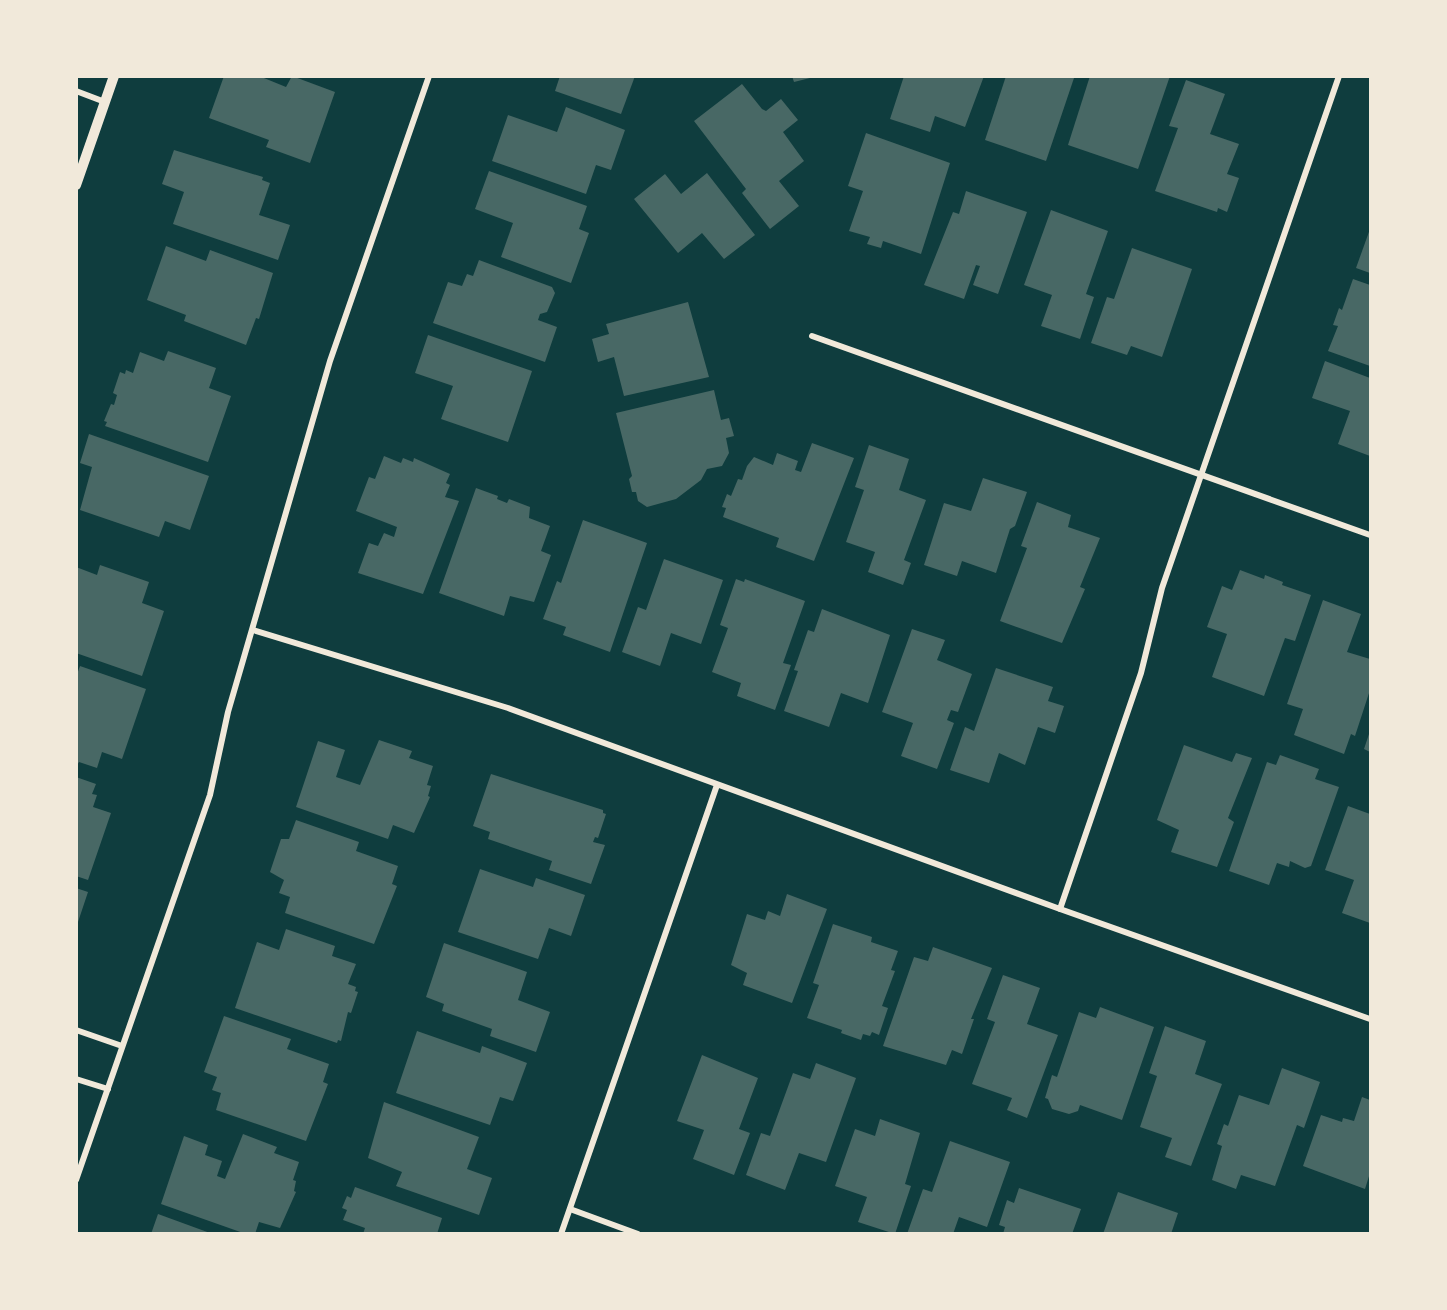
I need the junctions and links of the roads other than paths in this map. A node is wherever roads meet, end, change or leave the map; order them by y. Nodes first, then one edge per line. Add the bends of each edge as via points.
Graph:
1 (114, 76) edge
2 (429, 76) edge
3 (1339, 76) edge
4 (76, 91) edge
5 (105, 102) junction
6 (76, 185) edge
7 (812, 336) dead end
8 (1201, 475) junction
9 (1371, 535) edge
10 (254, 630) junction
11 (717, 785) junction
12 (1060, 909) junction
13 (1371, 1019) edge
14 (76, 1030) edge
15 (122, 1046) junction
16 (76, 1079) edge
17 (108, 1089) junction
18 (76, 1180) edge
19 (570, 1209) junction
20 (561, 1233) edge
21 (638, 1233) edge

1 - 5 street
2 - 10 street via 330,361
3 - 8 street
4 - 5 street
5 - 6 street
7 - 8 street
8 - 9 street
8 - 12 street via 1162,588 1141,674
10 - 11 street via 508,708
10 - 15 street via 228,712 210,795
11 - 12 street
11 - 19 street
12 - 13 street
14 - 15 street
15 - 17 street
16 - 17 street
17 - 18 street
19 - 20 street
19 - 21 street

